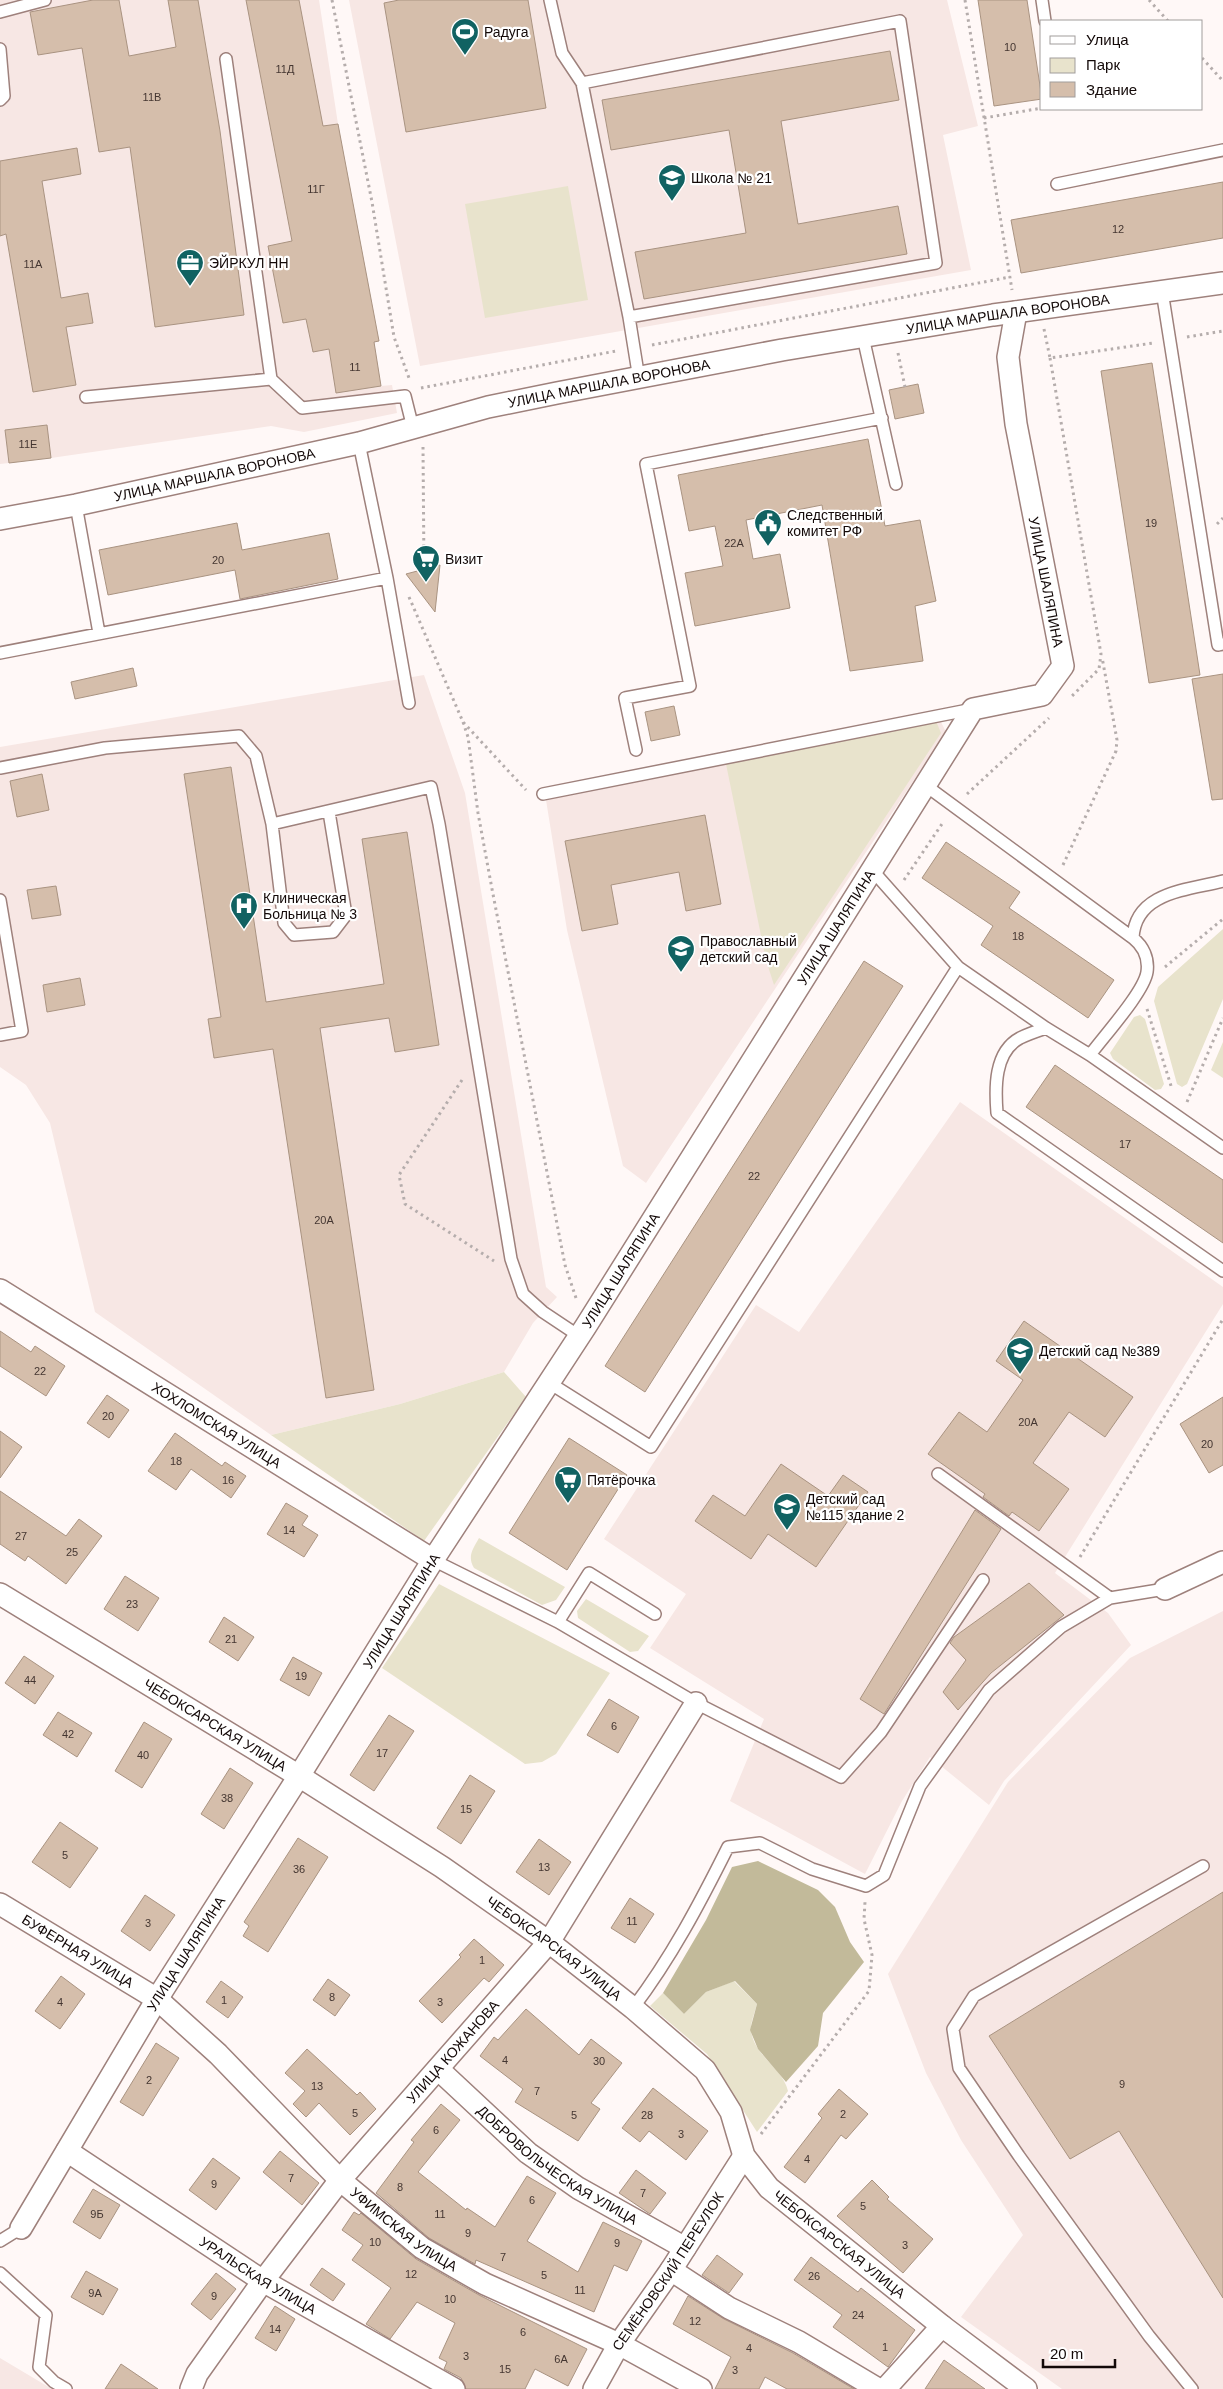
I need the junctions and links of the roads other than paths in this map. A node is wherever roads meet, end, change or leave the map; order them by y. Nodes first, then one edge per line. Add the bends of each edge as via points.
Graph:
1 (45, 0) edge
2 (550, 0) edge
3 (1042, 0) edge
4 (0, 12) edge
5 (1045, 20) edge
6 (0, 50) edge
7 (226, 59) dead end
8 (582, 83) junction
9 (0, 100) edge
10 (1223, 150) edge
11 (1057, 184) dead end
12 (1223, 283) edge
13 (1162, 291) junction
14 (1016, 312) junction
15 (629, 317) junction
16 (863, 337) junction
17 (271, 379) junction
18 (639, 379) junction
19 (86, 397) dead end
20 (882, 418) junction
21 (418, 426) junction
22 (359, 443) junction
23 (896, 484) dead end
24 (76, 505) junction
25 (0, 519) edge
26 (387, 578) junction
27 (99, 633) junction
28 (1223, 644) edge
29 (0, 653) edge
30 (409, 703) dead end
31 (973, 709) junction
32 (636, 750) dead end
33 (0, 768) edge
34 (925, 785) junction
35 (543, 794) road end
36 (329, 812) junction
37 (272, 824) junction
38 (873, 871) junction
39 (1223, 881) edge
40 (0, 900) edge
41 (1133, 938) junction
42 (958, 967) junction
43 (1046, 1028) junction
44 (0, 1035) edge
45 (1090, 1054) junction
46 (1223, 1148) edge
47 (1223, 1271) edge
48 (0, 1290) edge
49 (582, 1331) junction
50 (548, 1382) junction
51 (938, 1474) dead end
52 (433, 1560) junction
53 (1223, 1562) edge
54 (983, 1580) dead end
55 (1165, 1589) joint
56 (0, 1594) edge
57 (1110, 1598) junction
58 (655, 1614) dead end
59 (558, 1622) junction
60 (696, 1703) junction
61 (299, 1776) junction
62 (1203, 1866) dead end
63 (0, 1904) edge
64 (549, 1942) junction
65 (157, 1999) junction
66 (632, 2008) junction
67 (438, 2069) junction
68 (67, 2151) junction
69 (744, 2156) junction
70 (340, 2180) junction
71 (21, 2228) joint
72 (0, 2241) edge
73 (685, 2248) junction
74 (671, 2270) junction
75 (0, 2273) edge
76 (263, 2281) junction
77 (942, 2326) junction
78 (619, 2344) junction
79 (66, 2389) edge
80 (190, 2389) edge
81 (454, 2389) edge
82 (594, 2389) edge
83 (701, 2389) edge
84 (878, 2389) edge
85 (885, 2389) edge
86 (1026, 2389) edge
87 (1192, 2389) edge

1 - 4 lane
2 - 8 lane via 562,52
3 - 5 lane
6 - 9 lane via 4,96
7 - 17 lane
8 - 15 lane
8 - 15 lane via 900,21 936,263
10 - 11 lane
12 - 13 street, УЛИЦА МАРШАЛА ВОРОНОВА
13 - 14 street, УЛИЦА МАРШАЛА ВОРОНОВА
13 - 28 lane via 1218,645
14 - 16 street, УЛИЦА МАРШАЛА ВОРОНОВА
14 - 31 street, УЛИЦА ШАЛЯПИНА via 1008,357 1016,424 1063,666 1042,695
15 - 18 lane
16 - 18 street, УЛИЦА МАРШАЛА ВОРОНОВА
16 - 20 lane
17 - 19 lane
17 - 21 lane via 302,408 405,396
18 - 21 street, УЛИЦА МАРШАЛА ВОРОНОВА via 488,407
20 - 23 lane
20 - 32 lane via 646,464 690,686 625,698
21 - 22 street, УЛИЦА МАРШАЛА ВОРОНОВА
22 - 24 street, УЛИЦА МАРШАЛА ВОРОНОВА
22 - 26 lane
24 - 25 street, УЛИЦА МАРШАЛА ВОРОНОВА
24 - 27 lane
26 - 27 lane
26 - 30 lane
27 - 29 lane
31 - 34 street, УЛИЦА ШАЛЯПИНА
31 - 35 lane
33 - 37 lane via 104,748 239,736 256,756
34 - 38 street, УЛИЦА ШАЛЯПИНА
34 - 41 lane
36 - 37 lane
36 - 37 lane via 346,915 333,932 294,935 284,923
36 - 49 lane via 431,787 511,1260 523,1294 543,1312
38 - 42 lane
38 - 49 street, УЛИЦА ШАЛЯПИНА
39 - 41 lane via 1161,896 1150,903 1136,920
40 - 44 lane via 22,1031
41 - 45 lane via 1144,949 1147,974 1141,987
42 - 43 lane
42 - 50 lane via 651,1447
43 - 45 lane
43 - 47 lane via 1018,1038 1003,1056 994,1086 997,1112
45 - 46 lane
48 - 52 street, ХОХЛОМСКАЯ УЛИЦА
49 - 50 street, УЛИЦА ШАЛЯПИНА
50 - 52 street, УЛИЦА ШАЛЯПИНА
51 - 57 lane
52 - 59 lane
52 - 61 street, УЛИЦА ШАЛЯПИНА
53 - 55 street
54 - 60 lane via 880,1732 841,1778
55 - 57 lane
56 - 61 street, ЧЕБОКСАРСКАЯ УЛИЦА
57 - 66 lane via 1061,1627 989,1690 920,1786 884,1875 866,1886 812,1869 760,1843 728,1847 688,1923
58 - 59 lane via 589,1574
59 - 60 lane
60 - 64 street, УЛИЦА КОЖАНОВА
61 - 64 street, ЧЕБОКСАРСКАЯ УЛИЦА via 442,1867
61 - 65 street, УЛИЦА ШАЛЯПИНА
62 - 87 lane via 974,1996 953,2029 959,2068 1138,2320
63 - 65 street, БУФЕРНАЯ УЛИЦА
64 - 66 street, ЧЕБОКСАРСКАЯ УЛИЦА
64 - 67 street, УЛИЦА КОЖАНОВА
65 - 68 street, УЛИЦА ШАЛЯПИНА
65 - 70 street, УФИМСКАЯ УЛИЦА via 218,2054
66 - 69 street, ЧЕБОКСАРСКАЯ УЛИЦА via 705,2070 730,2112
67 - 70 street, УЛИЦА КОЖАНОВА
67 - 73 street, ДОБРОВОЛЬЧЕСКАЯ УЛИЦА via 528,2153 578,2188
68 - 71 street, УЛИЦА ШАЛЯПИНА
68 - 76 street, УРАЛЬСКАЯ УЛИЦА
69 - 73 street, СЕМЁНОВСКИЙ ПЕРЕУЛОК
69 - 77 street, ЧЕБОКСАРСКАЯ УЛИЦА via 769,2188
70 - 76 street, УЛИЦА КОЖАНОВА
70 - 78 street, УФИМСКАЯ УЛИЦА via 422,2248 484,2284
71 - 72 lane
73 - 74 street, СЕМЁНОВСКИЙ ПЕРЕУЛОК
74 - 78 street, СЕМЁНОВСКИЙ ПЕРЕУЛОК
74 - 84 street via 728,2308 799,2342
75 - 79 lane via 46,2315 39,2366
76 - 80 street, УЛИЦА КОЖАНОВА via 197,2374
76 - 81 street, УРАЛЬСКАЯ УЛИЦА
77 - 85 street
77 - 86 street, ЧЕБОКСАРСКАЯ УЛИЦА
78 - 82 street, СЕМЁНОВСКИЙ ПЕРЕУЛОК
78 - 83 street, УФИМСКАЯ УЛИЦА

